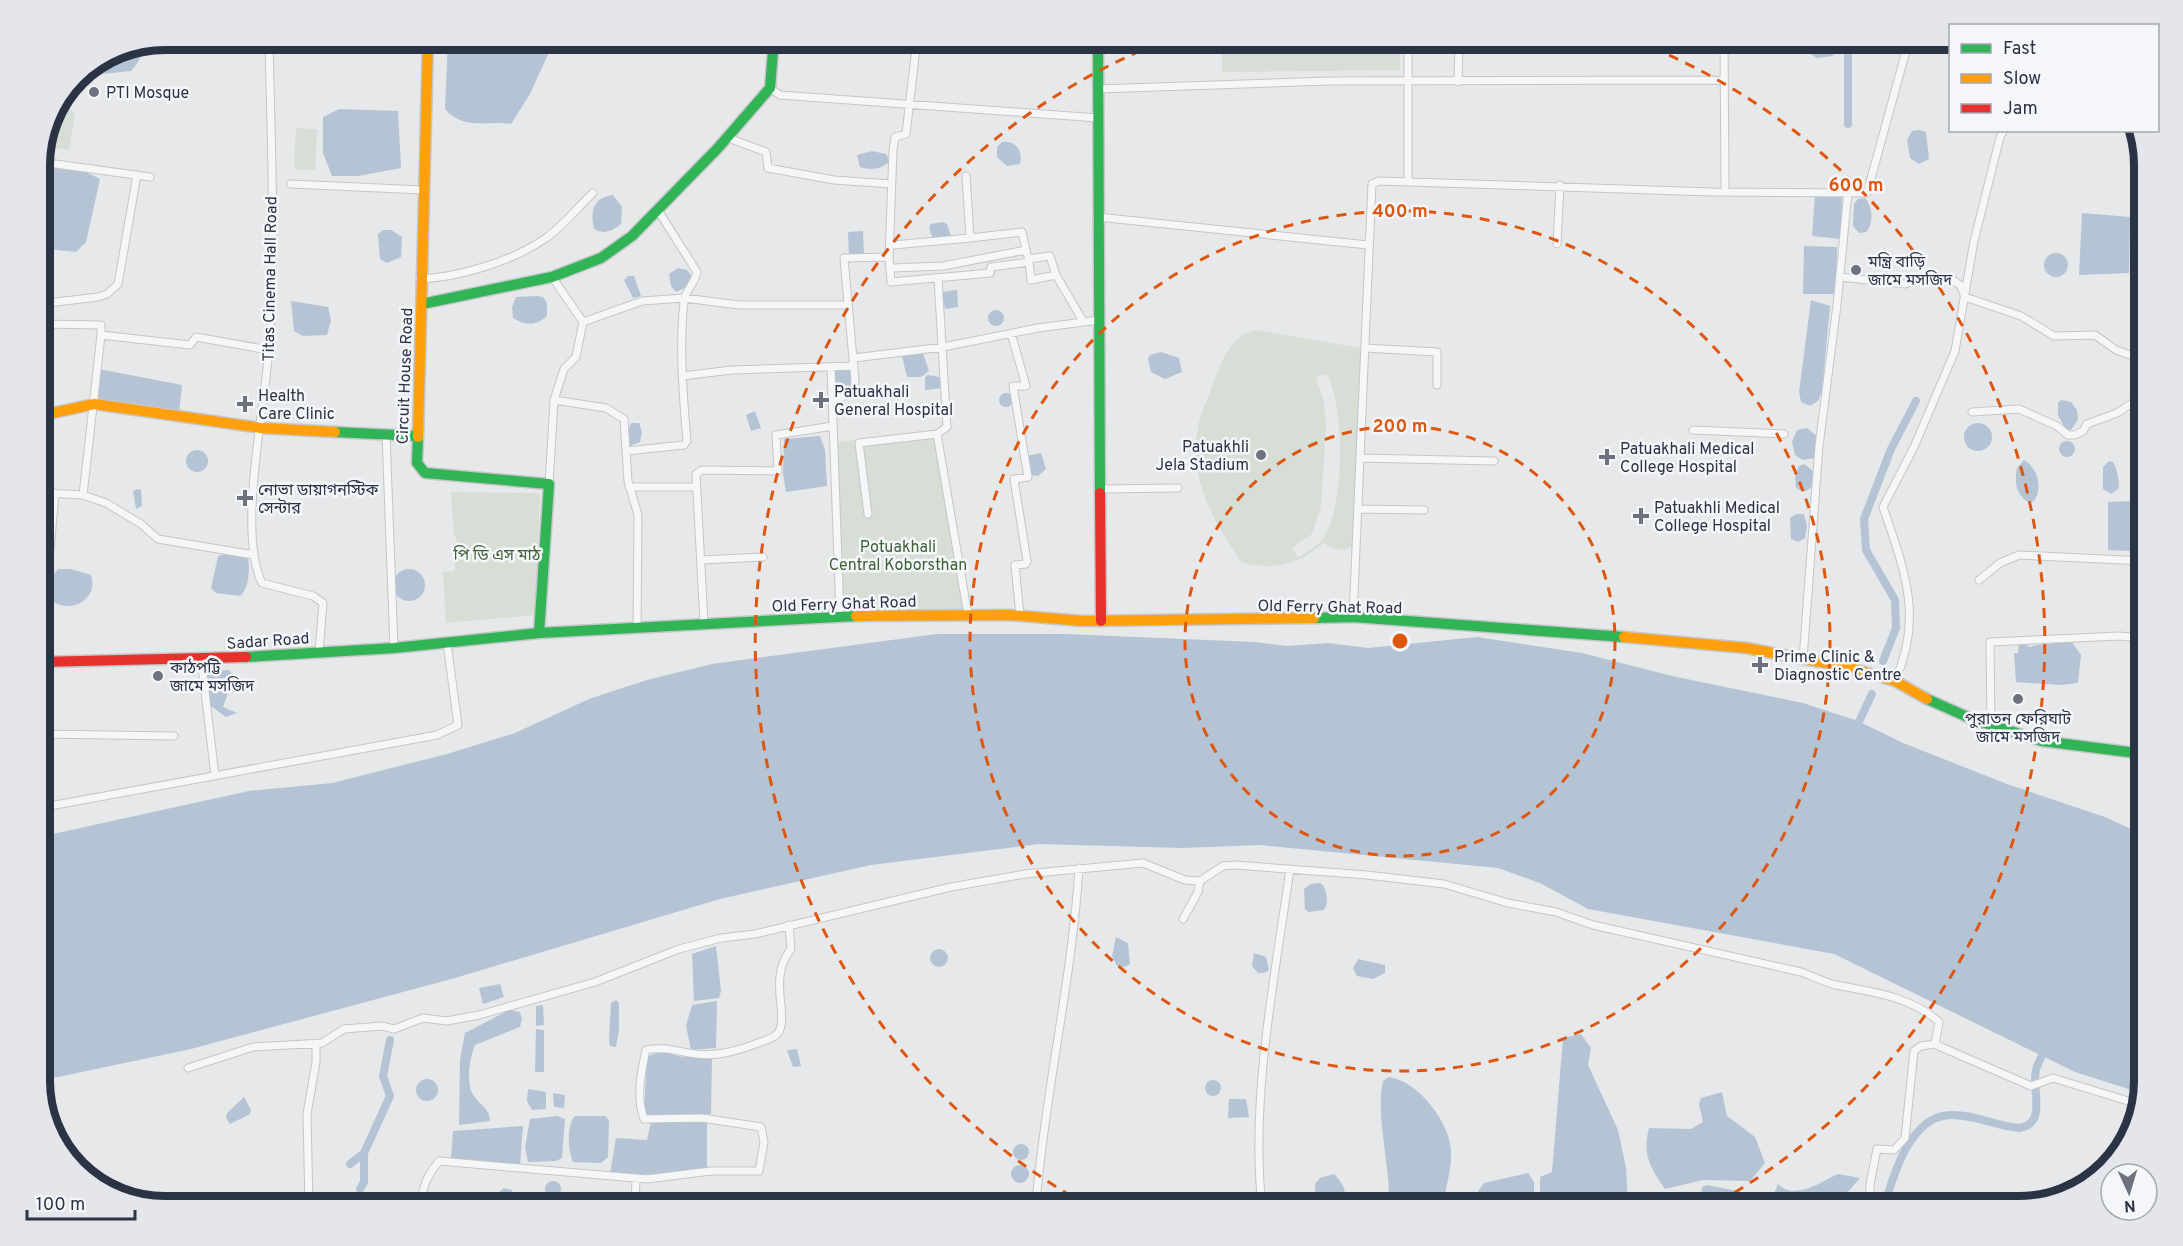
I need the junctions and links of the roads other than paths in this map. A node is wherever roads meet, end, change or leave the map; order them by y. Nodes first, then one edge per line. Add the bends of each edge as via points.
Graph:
1 (269, 50) edge
2 (428, 50) edge
3 (773, 50) edge
4 (916, 50) edge
5 (1098, 50) edge
6 (1407, 50) edge
7 (1459, 50) edge
8 (1724, 50) edge
9 (1906, 50) edge
10 (1724, 80) junction
11 (1406, 82) junction
12 (1458, 82) junction
13 (770, 88) junction
14 (1098, 89) junction
15 (909, 104) junction
16 (1098, 118) junction
17 (2003, 132) edge
18 (728, 138) junction
19 (50, 159) edge
20 (136, 175) junction
21 (966, 176) dead end
22 (150, 177) dead end
23 (1408, 182) junction
24 (291, 184) dead end
25 (891, 184) junction
26 (1560, 185) junction
27 (423, 190) junction
28 (1725, 190) junction
29 (1848, 192) junction
30 (593, 193) dead end
31 (659, 212) junction
32 (1097, 218) junction
33 (970, 238) junction
34 (1368, 244) junction
35 (1557, 244) dead end
36 (893, 245) dead end
37 (1026, 250) junction
38 (889, 257) junction
39 (1029, 261) junction
40 (891, 268) junction
41 (1056, 275) junction
42 (1840, 277) junction
43 (552, 278) junction
44 (420, 279) junction
45 (938, 279) junction
46 (1965, 297) junction
47 (684, 298) junction
48 (50, 303) edge
49 (422, 304) junction
50 (847, 305) junction
51 (1099, 320) junction
52 (1083, 321) junction
53 (583, 322) junction
54 (50, 324) edge
55 (1011, 333) junction
56 (100, 335) junction
57 (943, 347) junction
58 (1365, 348) junction
59 (269, 350) junction
60 (2133, 356) edge
61 (854, 357) junction
62 (854, 366) junction
63 (831, 367) junction
64 (682, 376) junction
65 (1437, 385) dead end
66 (554, 400) junction
67 (832, 402) junction
68 (2133, 402) edge
69 (94, 404) junction
70 (1972, 412) dead end
71 (50, 414) edge
72 (833, 426) junction
73 (261, 428) junction
74 (1693, 430) dead end
75 (386, 434) junction
76 (937, 434) junction
77 (1784, 434) dead end
78 (416, 436) junction
79 (627, 451) junction
80 (1361, 458) junction
81 (1494, 461) dead end
82 (549, 484) junction
83 (629, 487) junction
84 (696, 487) junction
85 (1178, 488) dead end
86 (1100, 489) junction
87 (50, 493) edge
88 (55, 494) junction
89 (83, 495) junction
90 (1358, 508) junction
91 (1424, 510) dead end
92 (868, 514) dead end
93 (50, 550) dead end
94 (254, 555) junction
95 (763, 557) dead end
96 (701, 560) junction
97 (2133, 560) edge
98 (1979, 580) dead end
99 (968, 615) junction
100 (840, 616) junction
101 (1020, 616) junction
102 (1353, 617) junction
103 (1101, 621) junction
104 (704, 623) junction
105 (638, 629) junction
106 (539, 633) junction
107 (499, 637) joint
108 (2134, 637) edge
109 (447, 643) junction
110 (394, 648) junction
111 (319, 652) junction
112 (201, 658) junction
113 (1803, 659) junction
114 (50, 662) edge
115 (1895, 681) junction
116 (1991, 725) junction
117 (50, 734) edge
118 (174, 735) dead end
119 (2134, 753) edge
120 (215, 776) junction
121 (50, 806) edge
122 (1079, 868) junction
123 (1290, 869) junction
124 (1200, 881) junction
125 (1183, 920) dead end
126 (789, 925) junction
127 (316, 1044) junction
128 (1935, 1044) junction
129 (188, 1068) dead end
130 (2132, 1102) edge
131 (636, 1179) junction
132 (309, 1196) edge
133 (422, 1196) edge
134 (635, 1196) edge
135 (1037, 1196) edge
136 (1261, 1196) edge
137 (1870, 1196) edge

1 - 59 street, Titas Cinema Hall Road
2 - 27 street, Circuit House Road
3 - 13 street
4 - 15 street
5 - 14 street
6 - 11 street
7 - 12 street
8 - 10 street
9 - 29 street via 1867,193
10 - 12 street
10 - 28 street
11 - 12 street
11 - 14 street
11 - 23 street
13 - 15 street via 780,95
13 - 18 street
14 - 16 street
15 - 16 street
15 - 25 street via 906,134 894,140
16 - 32 street
17 - 46 street via 1974,241
18 - 25 street via 766,152 767,167 772,169 834,180
18 - 31 street
19 - 20 street
20 - 22 street
20 - 48 street via 118,284 98,297
21 - 33 street
23 - 26 street
23 - 34 street via 1372,184
24 - 27 street
25 - 38 street
26 - 28 street
26 - 35 street
27 - 44 street, Circuit House Road
28 - 29 street
29 - 42 street
30 - 44 street via 546,238 477,269 450,277
31 - 43 street via 601,258
31 - 47 street via 697,272 695,283
32 - 34 street
32 - 51 street
33 - 36 street
33 - 37 street via 1022,232
34 - 58 street
37 - 39 street
37 - 40 street via 942,266
38 - 40 street
38 - 50 street via 844,258
39 - 41 street via 1050,256
39 - 41 street via 1031,280
39 - 45 street via 991,267 990,273
40 - 45 street via 891,282
41 - 52 street
42 - 46 street via 1905,284 1924,277 1948,277 1960,285
42 - 113 street via 1819,446
43 - 49 street
43 - 53 street
44 - 49 street, Circuit House Road
45 - 57 street
46 - 60 street via 2020,316 2054,336 2095,335
46 - 115 street via 1955,351 1914,447 1883,507 1906,576 1910,623 1905,659
47 - 50 street via 739,305
47 - 53 street via 642,301
47 - 64 street
49 - 78 street, Circuit House Road
50 - 61 street
51 - 52 street
51 - 86 street
52 - 55 street
53 - 66 street via 576,357 564,369
54 - 56 street via 101,325
55 - 57 street
55 - 101 street via 1026,386 1013,386 1028,477 1014,480 1027,561 1015,565
56 - 59 street via 190,345 196,337
56 - 69 street
57 - 61 street
57 - 76 street via 947,427
58 - 65 street via 1437,352
58 - 80 street
59 - 73 street, Titas Cinema Hall Road
61 - 62 street
62 - 63 street
62 - 67 street via 854,391
63 - 64 street
63 - 67 street
64 - 79 street via 686,443
66 - 79 street via 617,412 624,419
66 - 82 street
67 - 72 street
68 - 70 street via 2087,424 2075,435 2019,409
69 - 71 street
69 - 73 street
69 - 89 street
72 - 84 street via 776,435 778,471 702,471 696,474
72 - 100 street
73 - 75 street
73 - 94 street, Titas Cinema Hall Road via 253,507
74 - 77 street
75 - 78 street
75 - 110 street
76 - 92 street via 859,443
76 - 99 street
78 - 82 street, Circuit House Road via 417,463 425,473
79 - 83 street
80 - 81 street
80 - 90 street
82 - 106 street
83 - 84 street
83 - 105 street via 638,515
84 - 96 street
85 - 86 street
86 - 103 street
87 - 88 street
88 - 89 street
88 - 93 street
89 - 94 street via 106,503 158,539
90 - 91 street
90 - 102 street
94 - 111 street, Titas Cinema Hall Road via 262,583 303,592 323,603
95 - 96 street
96 - 104 street
97 - 98 street via 2019,555 2000,562
99 - 100 street, Old Ferry Ghat Road
99 - 101 street, Old Ferry Ghat Road
100 - 104 street, Old Ferry Ghat Road
101 - 103 street, Old Ferry Ghat Road
102 - 103 street, Old Ferry Ghat Road
102 - 113 street, Old Ferry Ghat Road via 1680,641
104 - 105 street, Old Ferry Ghat Road
105 - 106 street, Old Ferry Ghat Road
106 - 107 street, Old Ferry Ghat Road
107 - 109 street, Sadar Road
108 - 116 street via 1990,642
109 - 110 street, Sadar Road
109 - 120 street via 458,725 454,729
110 - 111 street, Sadar Road
111 - 112 street, Sadar Road
112 - 114 street, Sadar Road
112 - 120 street
113 - 115 street, Old Ferry Ghat Road
115 - 116 street, Old Ferry Ghat Road via 1926,699
116 - 119 street, Old Ferry Ghat Road via 2042,741
117 - 118 street
120 - 121 street
122 - 124 street via 1143,863 1185,880
122 - 126 street via 951,886
122 - 135 street
123 - 124 street via 1223,866
123 - 128 street via 1444,884 1593,925 1876,991 1924,1009 1939,1022
123 - 136 street via 1263,1058
124 - 125 street
126 - 127 street via 679,949 589,984 479,1015 447,1021 423,1018 394,1029 344,1029
126 - 131 street via 791,949 782,961 781,1029 776,1036 741,1051 699,1055 660,1047 646,1050 642,1066 639,1106 644,1119 702,1118 761,1127 764,1142 759,1171
127 - 129 street via 253,1047
127 - 132 street via 307,1114
128 - 130 street via 2031,1086 2053,1078
128 - 137 street via 1914,1051 1905,1138 1894,1150 1878,1149
131 - 133 street via 439,1161 428,1174
131 - 134 street

